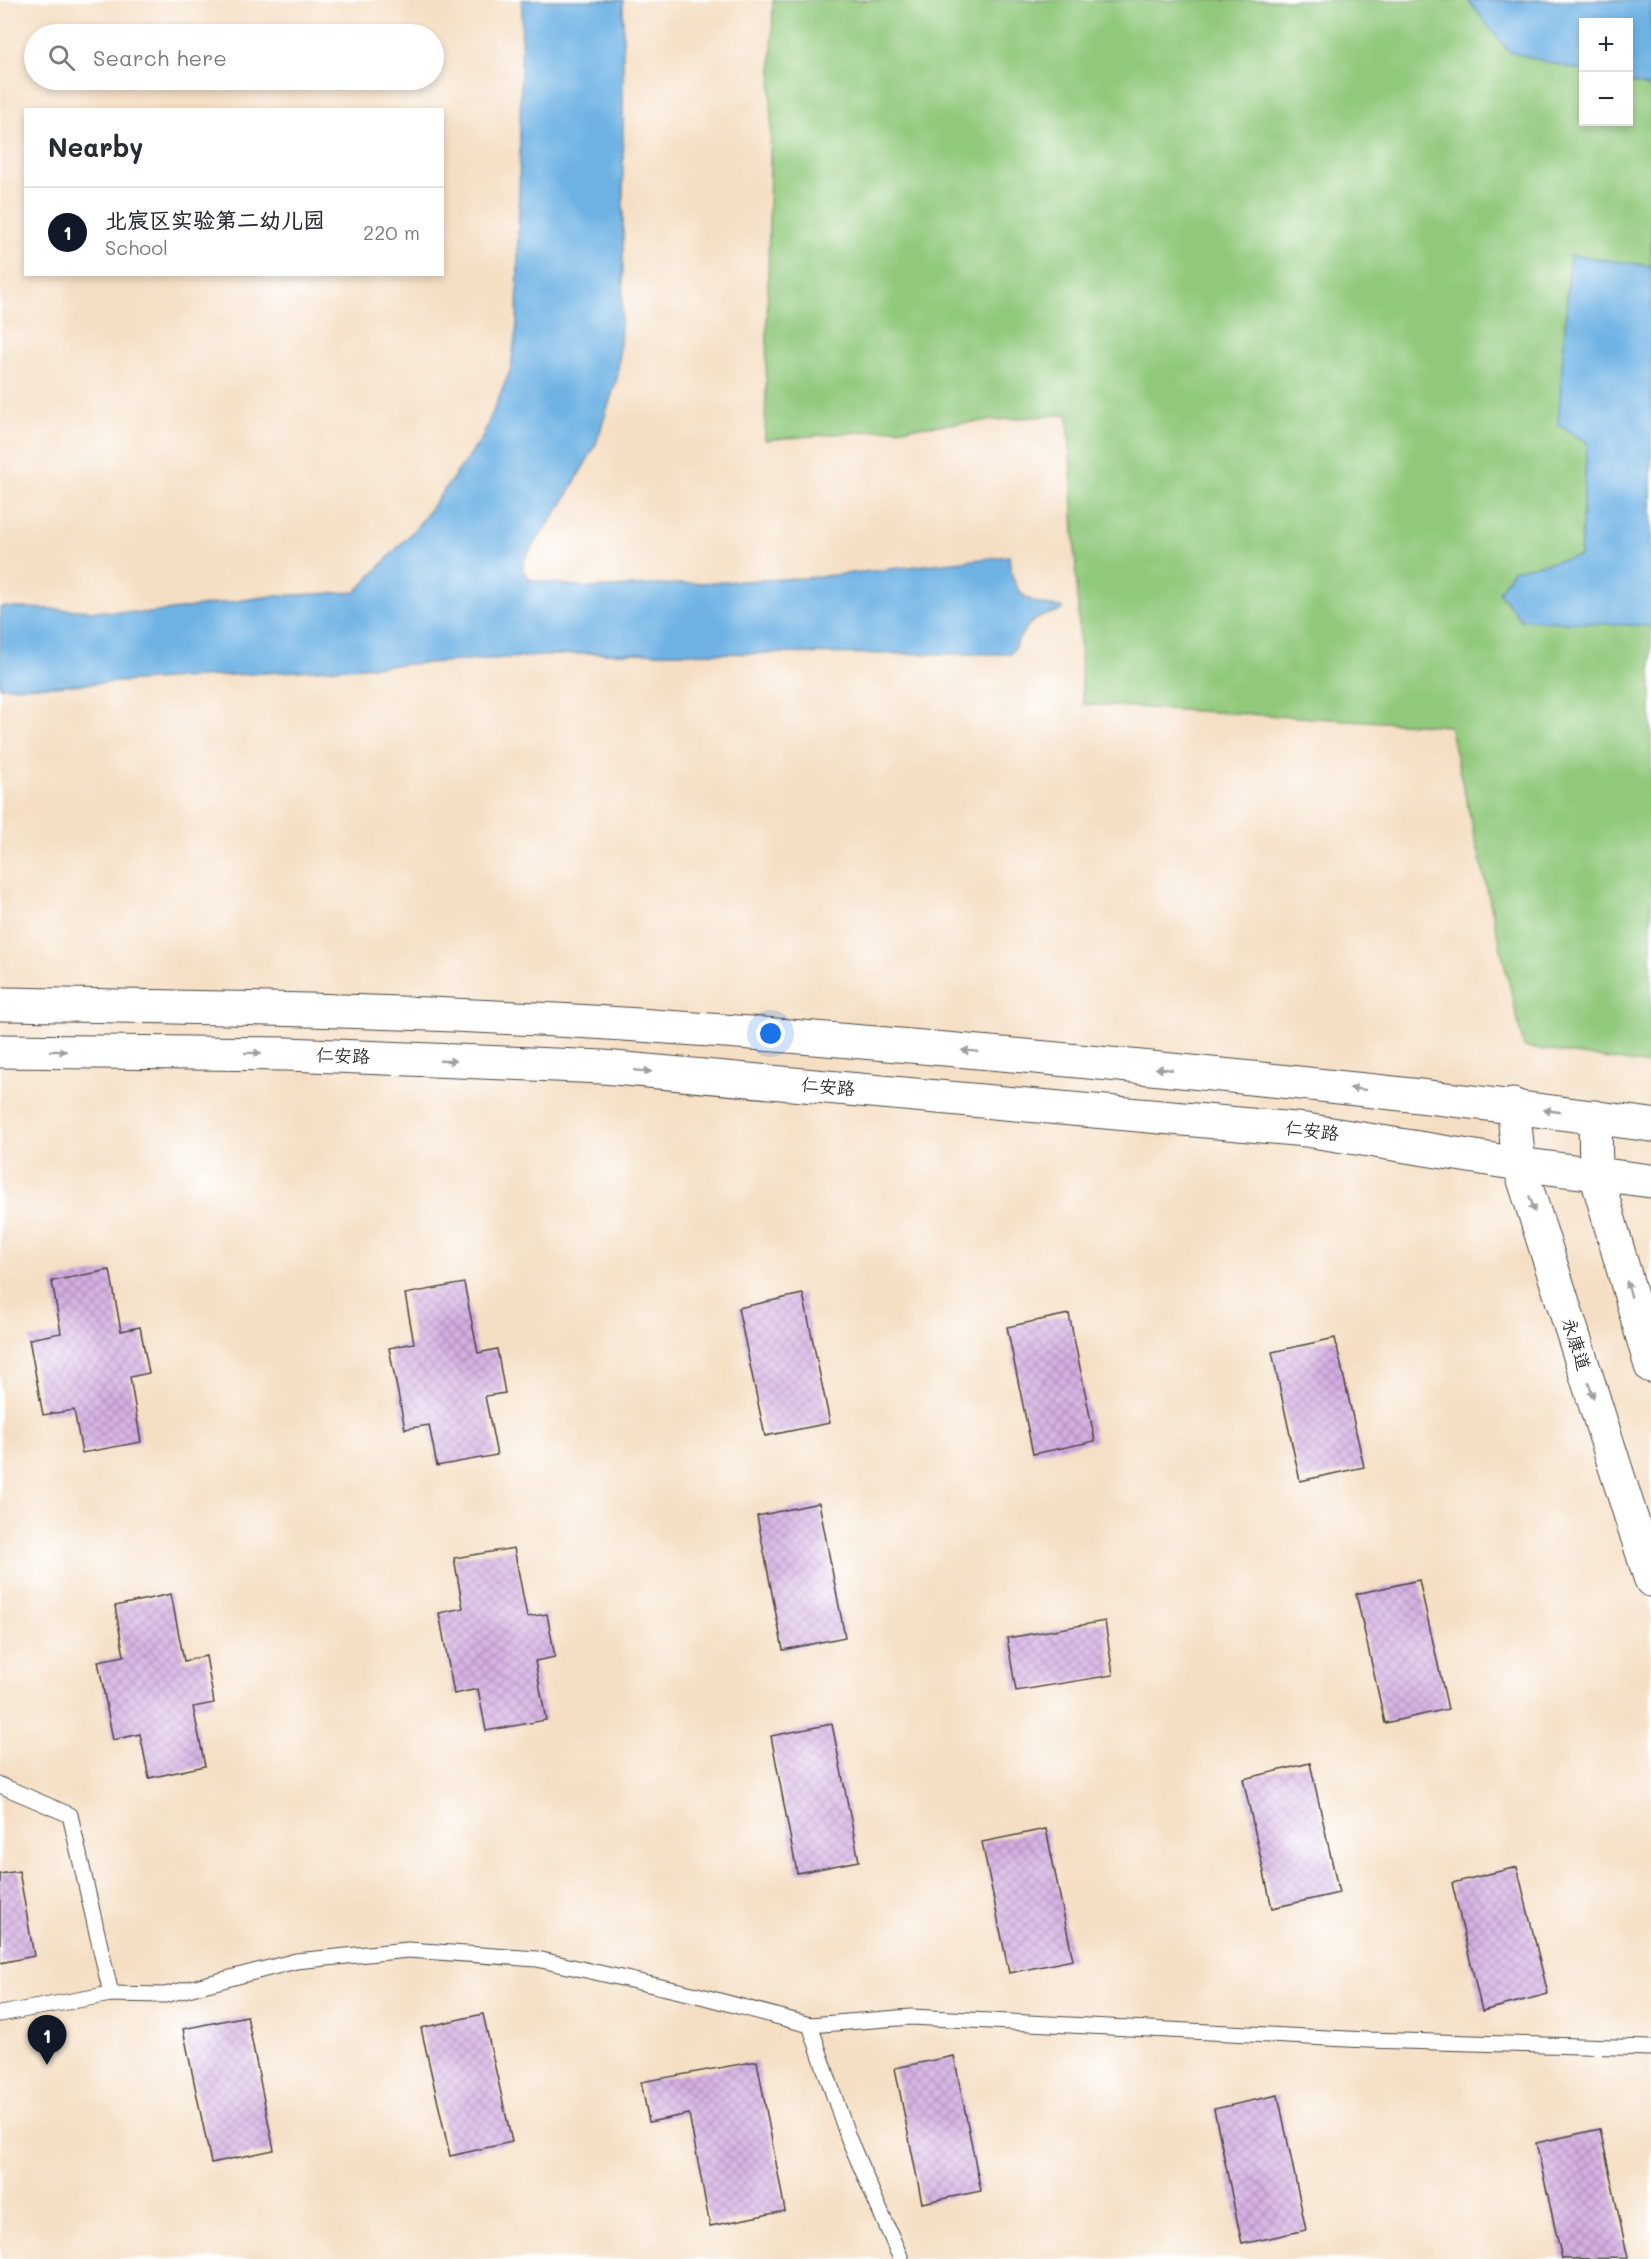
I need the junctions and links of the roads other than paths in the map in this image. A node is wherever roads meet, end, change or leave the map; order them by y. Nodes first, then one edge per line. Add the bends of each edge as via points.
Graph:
1 (0, 1004) edge
2 (0, 1051) edge
3 (1514, 1105) junction
4 (1595, 1117) junction
5 (1651, 1125) edge
6 (1519, 1164) junction
7 (1596, 1174) junction
8 (1651, 1181) edge
9 (1651, 1366) edge
10 (1651, 1580) edge
11 (0, 1785) edge
12 (111, 1994) junction
13 (0, 2014) edge
14 (810, 2025) junction
15 (1651, 2048) edge
16 (901, 2259) edge

3 -> 1 street via 923,1047 585,1022 255,1008
2 -> 6 street, 仁安路 via 287,1054 603,1067 1306,1130
4 -> 3 street
3 - 6 street, 永康道
4 - 5 street
4 - 7 street
6 - 7 street, 仁安路
6 -> 10 street, 永康道
7 - 8 street, 仁安路
9 -> 7 street
11 - 12 lane via 70,1815
12 - 13 lane
12 - 14 lane via 165,1995 296,1961 408,1950 537,1959
14 - 15 lane via 911,2017 1367,2040
14 - 16 lane via 848,2137

